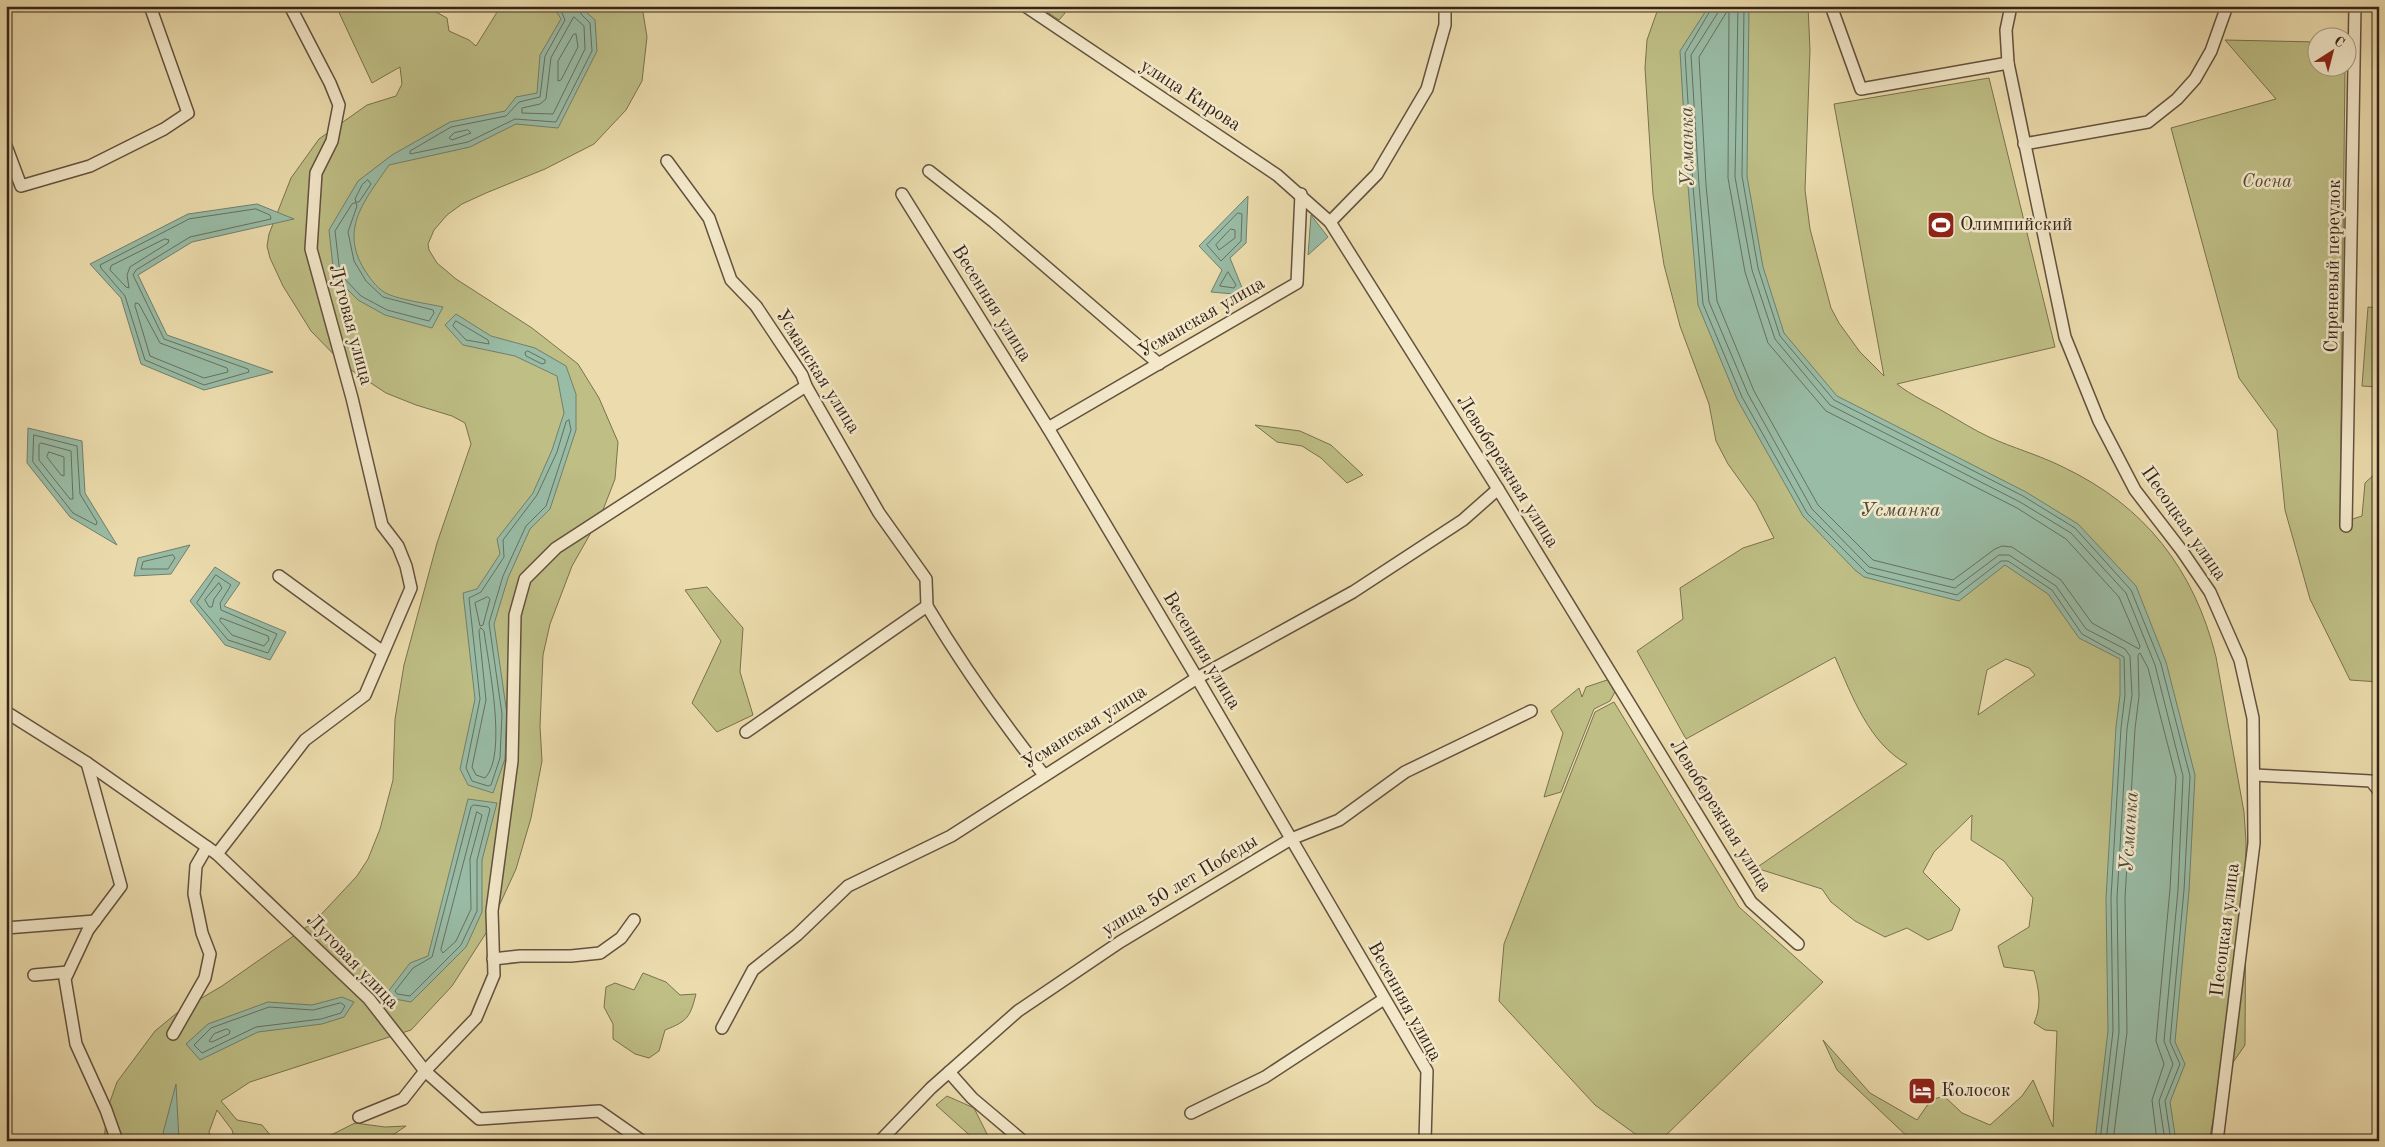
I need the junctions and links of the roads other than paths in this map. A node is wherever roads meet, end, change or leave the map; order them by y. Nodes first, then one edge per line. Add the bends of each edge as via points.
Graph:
1 (150, 6) edge
2 (290, 6) edge
3 (1025, 6) edge
4 (1445, 6) edge
5 (1831, 6) edge
6 (2012, 6) edge
7 (2227, 6) edge
8 (2355, 6) edge
9 (2008, 63) junction
10 (2024, 144) junction
11 (6, 146) edge
12 (666, 161) dead end
13 (930, 170) dead end
14 (902, 194) dead end
15 (1301, 194) junction
16 (1330, 222) junction
17 (1158, 364) junction
18 (806, 386) junction
19 (1048, 428) junction
20 (1498, 489) junction
21 (2346, 526) dead end
22 (279, 576) dead end
23 (927, 606) junction
24 (383, 652) junction
25 (1197, 678) junction
26 (1531, 711) dead end
27 (6, 712) edge
28 (746, 732) dead end
29 (87, 763) junction
30 (1044, 775) junction
31 (2255, 775) junction
32 (2379, 791) edge
33 (1291, 839) junction
34 (206, 847) junction
35 (217, 854) junction
36 (634, 920) dead end
37 (95, 921) junction
38 (6, 928) edge
39 (1798, 944) dead end
40 (493, 959) junction
41 (68, 972) junction
42 (34, 975) dead end
43 (1384, 999) junction
44 (722, 1028) dead end
45 (173, 1034) dead end
46 (426, 1071) junction
47 (949, 1072) junction
48 (1191, 1113) dead end
49 (359, 1117) dead end
50 (117, 1141) edge
51 (642, 1141) edge
52 (880, 1141) edge
53 (1024, 1141) edge
54 (1425, 1141) edge
55 (2217, 1141) edge

1 - 11 street via 188,113 164,129 90,166 21,186
2 - 24 street, Луговая улица via 339,105 332,141 316,173 311,249 352,398 382,525 398,546 411,588
3 - 15 street, улица Кирова
4 - 16 street via 1445,25 1427,89 1377,174
5 - 9 street via 1861,89
6 - 9 street, Песоцкая улица via 2006,30
7 - 10 street via 2212,51 2195,79 2178,99 2148,122
8 - 21 street, Сиреневый переулок
9 - 10 street, Песоцкая улица
10 - 31 street, Песоцкая улица via 2065,337 2099,420 2135,490 2210,592 2240,660 2253,718
12 - 18 street, Усманская улица via 709,218 731,280 756,306
13 - 17 street
14 - 19 street, Весенняя улица
15 - 16 street, улица Кирова
15 - 17 street, Усманская улица via 1297,283
16 - 20 street, Левобережная улица
17 - 19 street, Усманская улица
18 - 23 street, Усманская улица via 880,513 926,580
18 - 40 street via 556,548 525,579 515,615 512,761 492,911
19 - 25 street, Весенняя улица
20 - 25 street, Усманская улица via 1463,520 1353,592
20 - 39 street, Левобережная улица via 1751,902
22 - 24 street
23 - 28 street
23 - 30 street via 994,711
24 - 35 street, Луговая улица via 365,695 305,740
25 - 30 street, Усманская улица
25 - 33 street, Весенняя улица
26 - 33 street, улица 50 лет Победы via 1405,772 1339,820
27 - 29 street, Луговая улица
29 - 34 street, Луговая улица
29 - 37 street via 121,886
30 - 44 street, Усманская улица via 951,836 848,886 797,935 754,970
31 - 32 street via 2371,781
31 - 55 street, Песоцкая улица via 2254,843
33 - 43 street, Весенняя улица
33 - 47 street, улица 50 лет Победы via 1120,942 1026,1006
34 - 35 street, Луговая улица
34 - 45 street via 196,866 194,894 210,954 205,978
35 - 46 street, Луговая улица via 369,999
36 - 40 street via 621,938 600,953
37 - 38 street
37 - 41 street
40 - 46 street via 494,975 476,1018
41 - 42 street
41 - 50 street via 65,980 76,1044
43 - 48 street via 1265,1077
43 - 54 street, Весенняя улица via 1426,1071
46 - 49 street via 404,1099
46 - 51 street, Луговая улица via 479,1119 600,1111
47 - 52 street, улица 50 лет Победы
47 - 53 street via 972,1098

